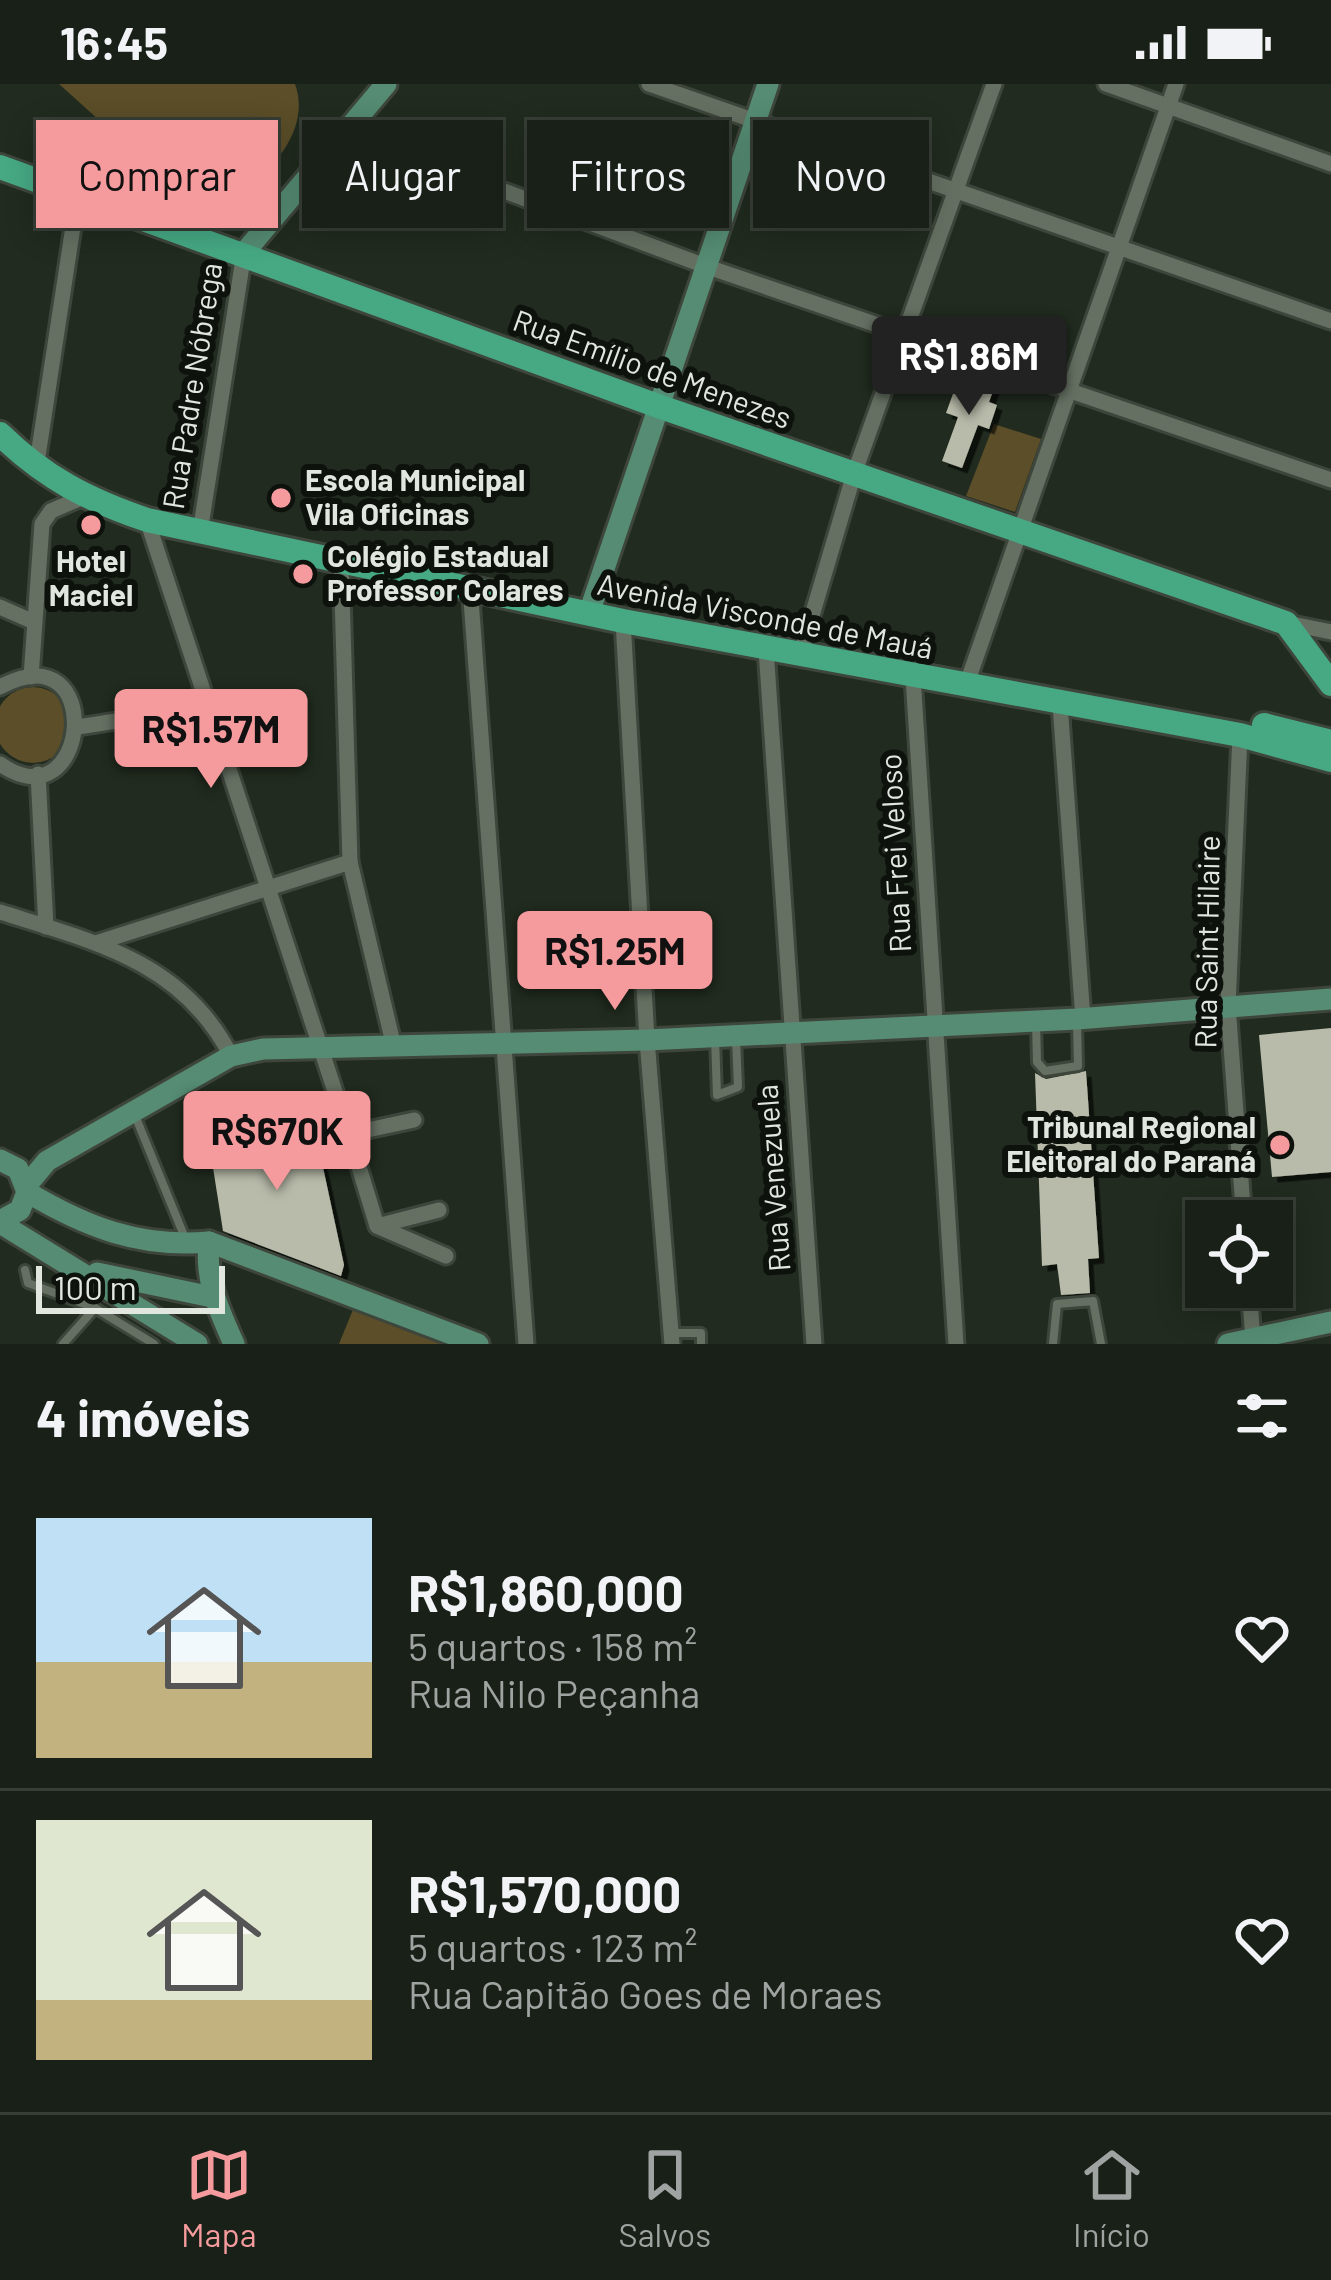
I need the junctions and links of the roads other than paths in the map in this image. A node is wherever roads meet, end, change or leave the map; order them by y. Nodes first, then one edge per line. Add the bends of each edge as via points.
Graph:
1 (386, 84) edge
2 (649, 84) edge
3 (768, 84) edge
4 (994, 84) edge
5 (1106, 84) edge
6 (1176, 84) edge
7 (1167, 108) junction
8 (356, 120) edge
9 (756, 120) joint
10 (753, 129) edge
11 (1331, 164) edge
12 (0, 167) edge
13 (36, 179) edge
14 (929, 180) edge
15 (302, 184) edge
16 (953, 188) junction
17 (503, 191) edge
18 (73, 228) edge
19 (174, 228) edge
20 (1118, 251) junction
21 (244, 253) junction
22 (708, 267) junction
23 (1331, 321) edge
24 (903, 333) junction
25 (1069, 387) junction
26 (658, 406) junction
27 (0, 434) edge
28 (36, 469) junction
29 (854, 474) junction
30 (1331, 480) edge
31 (81, 497) junction
32 (147, 520) junction
33 (1018, 527) junction
34 (200, 532) junction
35 (341, 562) junction
36 (470, 586) junction
37 (0, 607) edge
38 (589, 613) junction
39 (623, 621) junction
40 (34, 622) junction
41 (1286, 623) junction
42 (1331, 632) edge
43 (766, 649) junction
44 (800, 656) junction
45 (31, 676) junction
46 (913, 677) junction
47 (1331, 684) edge
48 (966, 686) junction
49 (0, 687) edge
50 (1060, 704) junction
51 (212, 706) junction
52 (78, 727) junction
53 (1240, 735) junction
54 (1331, 742) edge
55 (1331, 760) edge
56 (0, 764) edge
57 (38, 773) junction
58 (350, 862) junction
59 (267, 888) junction
60 (0, 913) edge
61 (46, 927) junction
62 (96, 943) junction
63 (1331, 999) edge
64 (1228, 1005) junction
65 (1080, 1019) junction
66 (1036, 1021) junction
67 (932, 1025) junction
68 (790, 1033) junction
69 (725, 1036) junction
70 (647, 1040) junction
71 (318, 1045) junction
72 (501, 1046) junction
73 (394, 1047) junction
74 (231, 1056) junction
75 (134, 1111) junction
76 (414, 1120) dead end
77 (349, 1134) junction
78 (6, 1162) edge
79 (45, 1163) junction
80 (27, 1189) junction
81 (1242, 1200) edge
82 (439, 1210) dead end
83 (0, 1222) edge
84 (81, 1224) junction
85 (376, 1226) junction
86 (198, 1243) junction
87 (42, 1248) junction
88 (446, 1256) dead end
89 (79, 1269) junction
90 (25, 1270) dead end
91 (212, 1297) junction
92 (95, 1308) junction
93 (1251, 1308) edge
94 (1331, 1322) edge
95 (672, 1339) edge
96 (1253, 1342) edge
97 (63, 1344) edge
98 (154, 1344) edge
99 (197, 1344) edge
100 (234, 1344) edge
101 (478, 1344) edge
102 (526, 1344) edge
103 (701, 1344) edge
104 (814, 1344) edge
105 (956, 1344) edge
106 (1053, 1344) edge
107 (1101, 1344) edge
108 (1228, 1344) edge

1 - 8 street, Rua Padre Nóbrega
2 - 9 street
3 - 9 street
4 - 16 street
5 - 7 street
6 - 7 street
7 - 11 street
7 - 20 street
10 - 22 street
12 - 13 main road, Rua Emílio de Menezes
14 - 16 street
15 - 21 street, Rua Padre Nóbrega
16 - 20 street
16 - 24 street
17 - 22 street
18 - 28 street
19 - 21 main road, Rua Emílio de Menezes
20 - 23 street
20 - 25 street
21 - 26 main road, Rua Emílio de Menezes
21 - 34 street, Rua Padre Nóbrega
22 - 24 street
22 - 26 street
24 - 25 street
24 - 29 street
25 - 30 street
25 - 33 street
26 - 29 main road, Rua Emílio de Menezes
26 - 38 street
27 - 28 main road, Avenida Visconde de Mauá
28 - 31 main road, Avenida Visconde de Mauá
29 - 33 main road, Rua Emílio de Menezes
29 - 44 street
31 - 32 main road, Avenida Visconde de Mauá
31 - 40 street via 42,524
32 - 34 main road, Avenida Visconde de Mauá
32 - 51 street
33 - 41 main road, Rua Emílio de Menezes
33 - 48 street
34 - 35 main road, Avenida Visconde de Mauá
35 - 36 main road, Avenida Visconde de Mauá
35 - 58 street
36 - 38 main road, Avenida Visconde de Mauá
36 - 72 street
37 - 40 street
38 - 39 main road, Avenida Visconde de Mauá
39 - 43 main road, Avenida Visconde de Mauá
39 - 70 street
40 - 45 street
41 - 42 street, Rua Emílio de Menezes
41 - 47 main road
43 - 44 main road, Avenida Visconde de Mauá
43 - 68 street, Rua Venezuela
44 - 46 main road, Avenida Visconde de Mauá
45 - 49 street
45 - 52 street via 70,698
46 - 48 main road, Avenida Visconde de Mauá
46 - 67 street, Rua Frei Veloso
48 - 50 main road, Avenida Visconde de Mauá
50 - 53 main road, Avenida Visconde de Mauá
50 - 65 street
51 - 52 street
51 - 59 street
52 - 57 street via 67,757
53 - 54 main road via 1264,725
53 - 55 main road, Avenida Visconde de Mauá
53 - 64 street, Rua Saint Hilaire
56 - 57 street
57 - 61 street
58 - 59 street
58 - 73 street
59 - 62 street
59 - 71 street
60 - 61 street
61 - 62 street
62 - 74 street via 182,988 211,1016
63 - 64 street
64 - 65 street
64 - 81 street, Rua Saint Hilaire
65 - 66 street
65 - 66 lane via 1072,1070 1038,1066
66 - 67 street
67 - 68 street
67 - 105 street, Rua Frei Veloso
68 - 69 street
68 - 104 street, Rua Venezuela
69 - 69 lane via 717,1095 738,1087
69 - 70 street
70 - 72 street
70 - 95 street
71 - 73 street
71 - 74 street
71 - 77 street
72 - 73 street
72 - 102 street
74 - 75 street
75 - 79 street
75 - 86 lane
76 - 77 street
77 - 85 street
78 - 79 street
78 - 80 street
79 - 80 street
79 - 84 street via 52,1190
80 - 83 street via 20,1210
80 - 84 street
82 - 85 street
83 - 87 street
84 - 86 street via 145,1242
84 - 87 street
85 - 88 street
86 - 91 street
86 - 101 street
87 - 89 street
89 - 91 street
89 - 99 street
90 - 92 lane via 28,1283
91 - 100 street
92 - 97 lane
92 - 98 lane
93 - 96 street
94 - 96 street
95 - 103 lane via 701,1334
96 - 108 street
106 - 107 lane via 1057,1304 1093,1301

